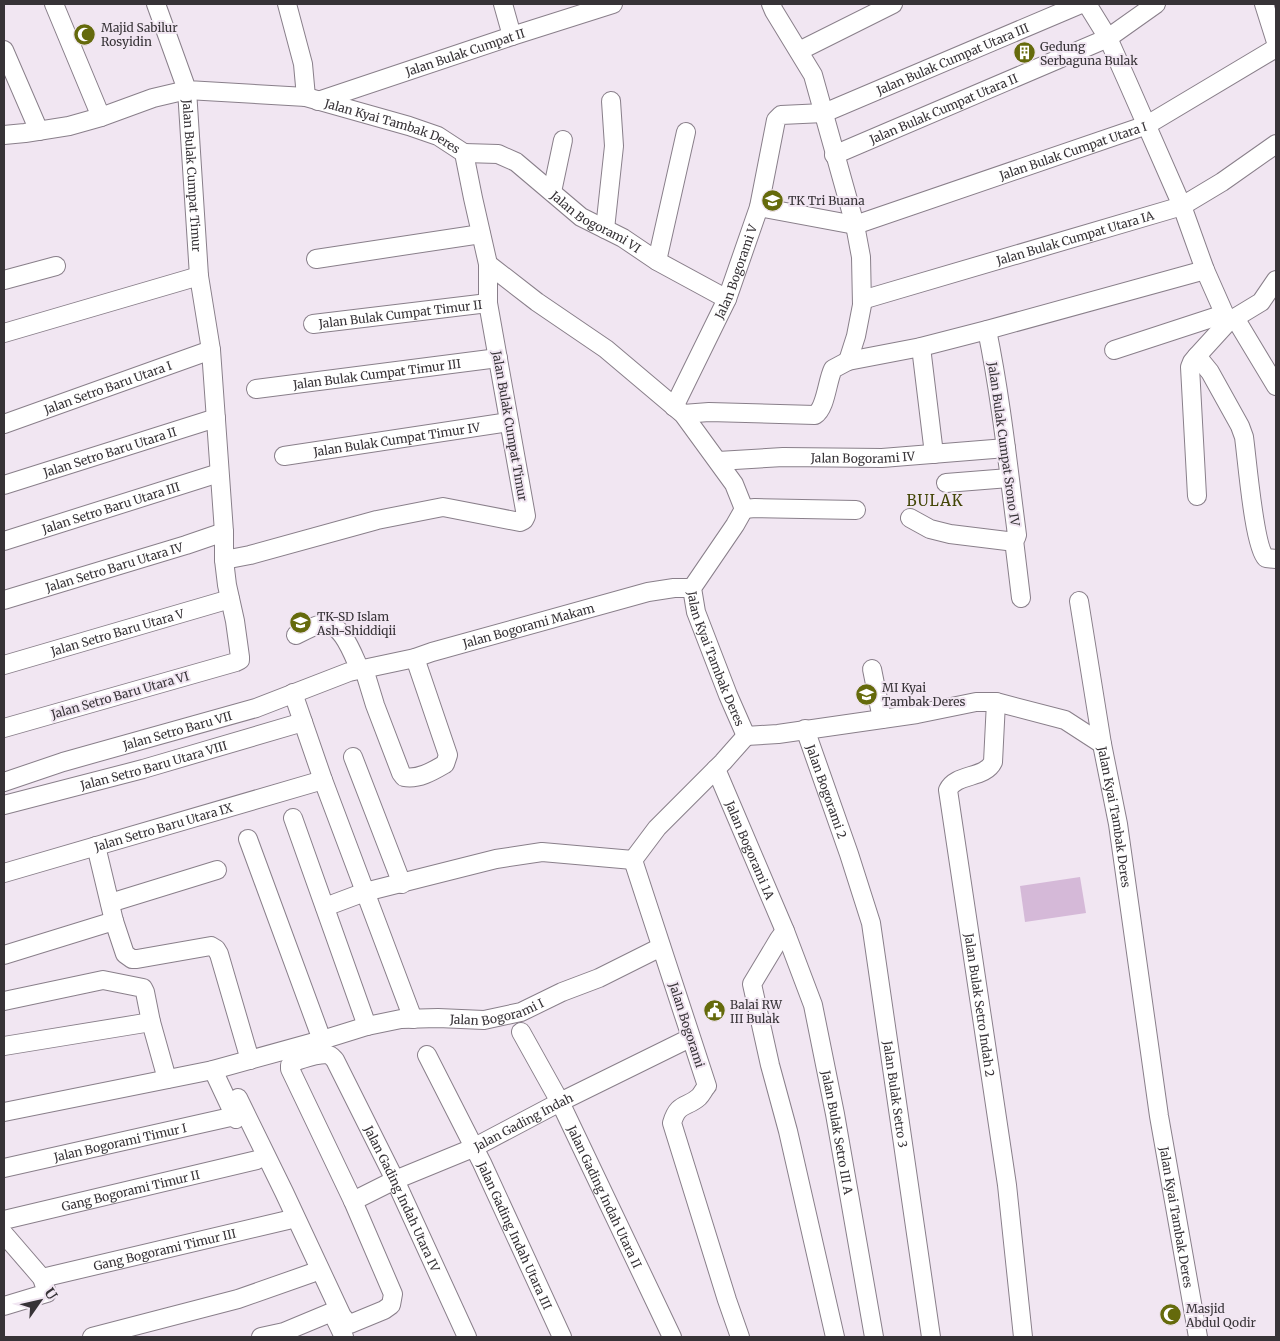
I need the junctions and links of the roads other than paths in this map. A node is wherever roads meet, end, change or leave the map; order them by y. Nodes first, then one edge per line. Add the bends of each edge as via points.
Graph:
1 (54, 4) edge
2 (156, 4) edge
3 (287, 4) edge
4 (503, 4) edge
5 (613, 4) edge
6 (771, 4) edge
7 (893, 4) edge
8 (1081, 4) edge
9 (1087, 4) edge
10 (1156, 4) edge
11 (1264, 4) edge
12 (512, 36) junction
13 (1108, 38) junction
14 (1276, 42) edge
15 (1276, 48) edge
16 (4, 50) edge
17 (799, 52) junction
18 (187, 90) junction
19 (312, 99) junction
20 (611, 101) dead end
21 (824, 114) junction
22 (102, 117) junction
23 (1147, 125) junction
24 (40, 131) junction
25 (686, 132) dead end
26 (4, 135) edge
27 (563, 140) dead end
28 (1276, 144) edge
29 (464, 153) junction
30 (834, 155) junction
31 (552, 192) junction
32 (1182, 206) junction
33 (759, 207) junction
34 (855, 226) junction
35 (605, 229) junction
36 (481, 234) junction
37 (316, 259) dead end
38 (657, 261) junction
39 (488, 264) junction
40 (56, 266) dead end
41 (1205, 270) junction
42 (199, 276) junction
43 (4, 280) edge
44 (1276, 283) edge
45 (727, 299) junction
46 (862, 300) junction
47 (488, 303) junction
48 (1229, 318) junction
49 (313, 324) dead end
50 (987, 330) junction
51 (4, 333) edge
52 (921, 346) junction
53 (211, 350) junction
54 (1114, 350) dead end
55 (1197, 356) junction
56 (498, 358) junction
57 (848, 361) junction
58 (1276, 386) edge
59 (256, 389) dead end
60 (678, 411) junction
61 (216, 418) junction
62 (509, 422) junction
63 (4, 424) edge
64 (1006, 448) junction
65 (934, 454) junction
66 (284, 456) dead end
67 (718, 462) junction
68 (219, 472) junction
69 (1009, 478) junction
70 (946, 482) dead end
71 (4, 485) edge
72 (1197, 496) dead end
73 (744, 509) junction
74 (856, 510) dead end
75 (910, 518) dead end
76 (224, 532) junction
77 (1014, 540) junction
78 (4, 541) edge
79 (1276, 559) edge
80 (224, 560) junction
81 (692, 588) junction
82 (1021, 598) dead end
83 (230, 599) junction
84 (4, 600) edge
85 (1079, 601) dead end
86 (296, 634) dead end
87 (415, 658) junction
88 (236, 662) joint
89 (4, 665) edge
90 (872, 669) dead end
91 (357, 670) junction
92 (293, 693) junction
93 (996, 702) junction
94 (882, 719) junction
95 (303, 722) junction
96 (4, 728) edge
97 (805, 729) junction
98 (746, 736) junction
99 (1102, 744) junction
100 (353, 757) dead end
101 (716, 769) junction
102 (322, 780) junction
103 (4, 782) edge
104 (4, 805) edge
105 (293, 818) dead end
106 (248, 839) dead end
107 (96, 846) junction
108 (849, 854) joint
109 (633, 860) junction
110 (217, 870) dead end
111 (4, 873) edge
112 (402, 884) junction
113 (365, 892) junction
114 (110, 903) junction
115 (325, 907) junction
116 (114, 921) junction
117 (786, 931) junction
118 (661, 947) junction
119 (4, 955) edge
120 (4, 1001) edge
121 (413, 1019) junction
122 (151, 1022) junction
123 (367, 1026) junction
124 (521, 1032) dead end
125 (690, 1038) junction
126 (322, 1040) junction
127 (4, 1046) edge
128 (427, 1055) dead end
129 (250, 1060) junction
130 (212, 1070) junction
131 (167, 1079) junction
132 (238, 1098) dead end
133 (560, 1102) junction
134 (4, 1112) edge
135 (235, 1116) junction
136 (473, 1148) junction
137 (257, 1160) junction
138 (4, 1168) edge
139 (395, 1180) junction
140 (353, 1201) junction
141 (4, 1220) edge
142 (288, 1220) junction
143 (4, 1234) edge
144 (10, 1252) edge
145 (312, 1273) junction
146 (42, 1278) junction
147 (4, 1306) edge
148 (332, 1312) junction
149 (92, 1337) edge
150 (261, 1337) edge
151 (344, 1337) edge
152 (468, 1337) edge
153 (562, 1337) edge
154 (672, 1337) edge
155 (740, 1337) edge
156 (835, 1337) edge
157 (874, 1337) edge
158 (931, 1337) edge
159 (1024, 1337) edge
160 (1198, 1337) edge

1 - 22 street
2 - 18 street
3 - 19 street
4 - 12 street
5 - 12 street, Jalan Bulak Cumpat II
6 - 17 street
7 - 17 street
8 - 21 street, Jalan Bulak Cumpat Utara III
9 - 13 street
10 - 13 street, Jalan Bulak Cumpat Utara II
11 - 14 street
12 - 19 street, Jalan Bulak Cumpat II
13 - 23 street
13 - 30 street, Jalan Bulak Cumpat Utara II
15 - 23 street, Jalan Bulak Cumpat Utara I
16 - 24 street
17 - 21 street via 813,75
18 - 19 street, Jalan Kyai Tambak Deres
18 - 22 street, Jalan Kyai Tambak Deres via 153,98
18 - 42 street, Jalan Bulak Cumpat Timur
19 - 29 street, Jalan Kyai Tambak Deres via 438,136
20 - 35 street via 614,146
21 - 30 street
21 - 33 street, Jalan Bogorami V via 781,115 777,118
22 - 24 street, Jalan Kyai Tambak Deres
23 - 32 street
23 - 34 street, Jalan Bulak Cumpat Utara I
24 - 26 street, Jalan Kyai Tambak Deres
25 - 38 street
27 - 31 street
28 - 32 street, Jalan Bulak Cumpat Utara IA
29 - 31 street, Jalan Bogorami VI via 508,157
29 - 36 street, Jalan Kyai Tambak Deres
30 - 34 street
31 - 35 street, Jalan Bogorami VI via 581,216
32 - 41 street
32 - 46 street, Jalan Bulak Cumpat Utara IA
33 - 34 street
33 - 45 street, Jalan Bogorami V
34 - 46 street via 861,257
35 - 38 street, Jalan Bogorami VI
36 - 37 street
36 - 39 street, Jalan Kyai Tambak Deres
38 - 45 street, Jalan Bogorami VI
39 - 47 street, Jalan Bulak Cumpat Timur
39 - 60 street via 606,349
40 - 43 street
41 - 48 street
41 - 50 street
42 - 51 street
42 - 53 street, Jalan Bulak Cumpat Timur
44 - 48 street via 1261,302
45 - 60 street, Jalan Bogorami V
46 - 57 street
47 - 49 street, Jalan Bulak Cumpat Timur II
47 - 56 street, Jalan Bulak Cumpat Timur
48 - 54 street
48 - 55 street
48 - 58 street
50 - 52 street
50 - 64 street, Jalan Bulak Cumpat Srono IV
52 - 57 street
52 - 65 street
53 - 61 street, Jalan Bulak Cumpat Timur
53 - 63 street, Jalan Setro Baru Utara I
55 - 72 street via 1190,367
55 - 79 street via 1210,372 1240,426 1262,552 1266,558
56 - 59 street, Jalan Bulak Cumpat Timur III
56 - 62 street, Jalan Bulak Cumpat Timur
57 - 60 street via 833,369 823,402 815,415
60 - 67 street
61 - 68 street, Jalan Bulak Cumpat Timur
61 - 71 street, Jalan Setro Baru Utara II
62 - 66 street, Jalan Bulak Cumpat Timur IV
62 - 80 street, Jalan Bulak Cumpat Timur via 526,516 522,522 443,507 377,520
64 - 65 street, Jalan Bogorami IV
64 - 69 street, Jalan Bulak Cumpat Srono IV
65 - 67 street, Jalan Bogorami IV via 882,458 783,457
67 - 73 street via 734,484
68 - 76 street, Jalan Bulak Cumpat Timur
68 - 78 street, Jalan Setro Baru Utara III
69 - 70 street
69 - 77 street, Jalan Bulak Cumpat Srono IV via 1017,535
73 - 74 street
73 - 81 street, Jalan Kyai Tambak Deres
75 - 77 street, Jalan Bulak Cumpat Srono IV via 930,529 950,534
76 - 80 street, Jalan Bulak Cumpat Timur
76 - 84 street, Jalan Setro Baru Utara IV
77 - 82 street
80 - 83 street, Jalan Bulak Cumpat Timur
81 - 87 street, Jalan Bogorami Makam via 648,592
81 - 98 street, Jalan Kyai Tambak Deres via 696,612
83 - 88 street, Jalan Bulak Cumpat Timur via 240,657
83 - 89 street, Jalan Setro Baru Utara V
85 - 99 street
86 - 91 street via 322,624 332,626 350,647
87 - 91 street, Jalan Bogorami Makam
87 - 91 street via 448,755 445,764 428,774 409,778 401,773 375,705
88 - 96 street, Jalan Setro Baru Utara VI
90 - 94 street
91 - 92 street, Jalan Setro Baru VII
92 - 95 street
92 - 103 street, Jalan Setro Baru VII via 256,708 63,762
93 - 94 street, Jalan Kyai Tambak Deres via 976,702
93 - 99 street, Jalan Kyai Tambak Deres via 1065,720
93 - 159 street, Jalan Bulak Setro Indah 2 via 992,765 954,782 948,790 1007,1185
94 - 97 street, Jalan Kyai Tambak Deres
95 - 102 street
95 - 104 street, Jalan Setro Baru Utara VIII
97 - 98 street, Jalan Kyai Tambak Deres
97 - 108 street, Jalan Bogorami 2
98 - 101 street
99 - 160 street, Jalan Kyai Tambak Deres via 1118,824 1159,1116
100 - 112 street
101 - 109 street via 657,828
101 - 117 street, Jalan Bogorami 1A
102 - 107 street, Jalan Setro Baru Utara IX
102 - 113 street
105 - 115 street
106 - 126 street
107 - 111 street, Jalan Setro Baru Utara IX
107 - 114 street
108 - 158 street, Jalan Bulak Setro 3 via 871,923
109 - 112 street via 542,852 496,859
109 - 118 street, Jalan Bogorami
110 - 114 street
112 - 113 street
113 - 115 street
113 - 121 street
114 - 116 street
115 - 123 street
116 - 119 street
116 - 129 street via 125,954 132,959 211,946 216,949
117 - 156 street via 752,984
117 - 157 street, Jalan Bulak Setro III A via 813,1005
118 - 121 street, Jalan Bogorami I via 521,1012 484,1020
118 - 125 street, Jalan Bogorami
120 - 122 street via 103,980 143,988
121 - 123 street, Jalan Bogorami I
122 - 127 street
122 - 131 street
123 - 126 street, Jalan Bogorami I
124 - 133 street, Jalan Gading Indah Utara II
125 - 133 street, Jalan Gading Indah
125 - 155 street, Jalan Bogorami via 707,1086 699,1097 680,1108 672,1122
126 - 129 street, Jalan Bogorami I
128 - 136 street, Jalan Gading Indah Utara III
129 - 130 street, Jalan Bogorami I
130 - 131 street, Jalan Bogorami I
130 - 135 street
131 - 134 street, Jalan Bogorami I
132 - 140 street via 342,1316 350,1324 384,1310 391,1305 394,1294
133 - 136 street, Jalan Gading Indah
133 - 154 street, Jalan Gading Indah Utara II
135 - 137 street
135 - 138 street, Jalan Bogorami Timur I
136 - 139 street, Jalan Gading Indah
136 - 153 street, Jalan Gading Indah Utara III
137 - 141 street, Gang Bogorami Timur II
137 - 142 street
139 - 140 street, Jalan Gading Indah
139 - 140 street, Jalan Gading Indah Utara IV via 335,1060 324,1054 294,1061 290,1069
139 - 152 street, Jalan Gading Indah Utara IV
142 - 145 street
142 - 146 street, Gang Bogorami Timur III
143 - 144 street
144 - 146 street
145 - 148 street
145 - 149 street via 238,1299
146 - 147 street via 47,1293
148 - 150 street via 284,1332
148 - 151 street

